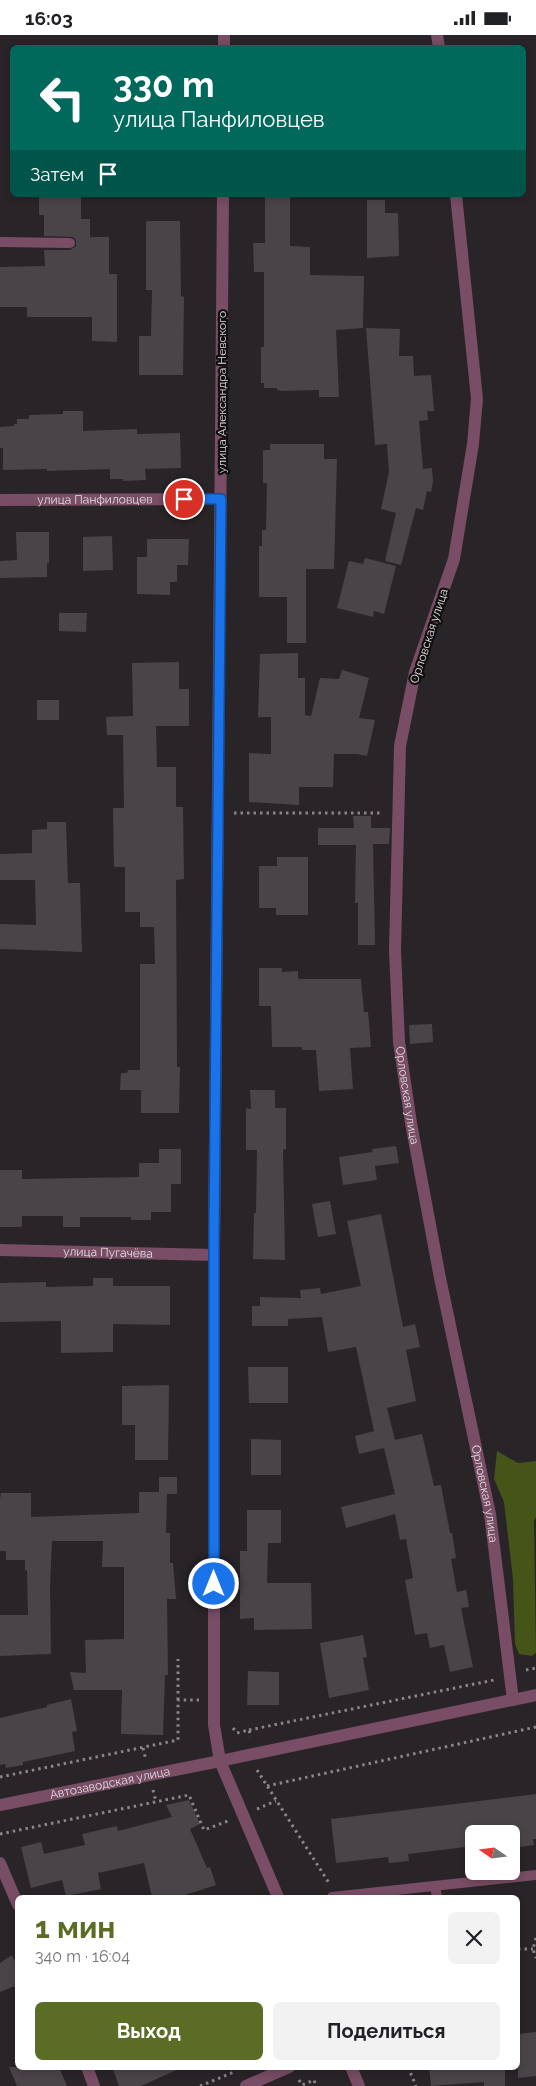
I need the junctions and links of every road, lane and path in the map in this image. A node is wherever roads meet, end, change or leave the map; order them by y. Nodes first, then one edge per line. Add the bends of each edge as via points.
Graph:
1 (223, 197) edge
2 (456, 197) edge
3 (0, 242) edge
4 (70, 243) dead end
5 (221, 499) junction
6 (0, 500) edge
7 (218, 813) junction
8 (398, 813) junction
9 (0, 1250) edge
10 (214, 1255) junction
11 (178, 1659) dead end
12 (536, 1668) edge
13 (510, 1675) junction
14 (536, 1695) edge
15 (178, 1700) junction
16 (214, 1700) junction
17 (513, 1700) junction
18 (229, 1722) dead end
19 (536, 1727) edge
20 (249, 1730) junction
21 (254, 1755) junction
22 (220, 1761) junction
23 (0, 1777) edge
24 (267, 1787) junction
25 (276, 1801) junction
26 (0, 1805) edge
27 (243, 1815) junction
28 (0, 1834) edge
29 (0, 1863) edge
30 (536, 1875) edge
31 (435, 1886) junction
32 (394, 1894) edge
33 (277, 1895) edge
34 (333, 1895) edge
35 (374, 1895) edge
36 (436, 1895) edge
37 (15, 1898) edge
38 (536, 1938) edge
39 (520, 1949) edge
40 (533, 1949) junction
41 (536, 1958) edge
42 (87, 2070) edge
43 (283, 2070) edge
44 (352, 2070) edge
45 (409, 2070) edge
46 (235, 2071) dead end
47 (302, 2085) edge
48 (94, 2086) edge
49 (200, 2086) edge
50 (246, 2086) edge
51 (316, 2086) edge
52 (358, 2086) edge
53 (416, 2086) edge

1 - 5 street, улица Александра Невского
2 - 8 street, Орловская улица via 477,399 473,444 454,559 415,672 400,746
3 - 4 lane
5 - 6 street, улица Панфиловцев
5 - 7 street, улица Александра Невского
7 - 8 path
7 - 10 street, улица Александра Невского
8 - 13 street, Орловская улица via 395,950 399,1042 440,1278 490,1514
9 - 10 street, улица Пугачёва
10 - 16 street, улица Александра Невского
11 - 15 path
12 - 13 path
13 - 17 street, Орловская улица
13 - 20 path
14 - 17 street
15 - 16 path
15 - 23 path via 178,1740
16 - 22 street, улица Александра Невского
17 - 21 street
18 - 20 path via 237,1733
19 - 24 path
20 - 21 path
21 - 22 street
21 - 24 path via 256,1769
22 - 26 street, Автозаводская улица
22 - 27 street, улица Александра Невского
24 - 25 path
25 - 27 path
25 - 34 path
27 - 28 path via 204,1830 189,1795
27 - 33 street, улица Александра Невского
29 - 37 street
30 - 31 lane
31 - 32 lane
31 - 36 lane
32 - 35 lane
38 - 40 path
39 - 40 path
40 - 41 path
42 - 48 street
43 - 50 street
44 - 52 street
45 - 53 path
46 - 49 path
47 - 51 path via 314,2080

